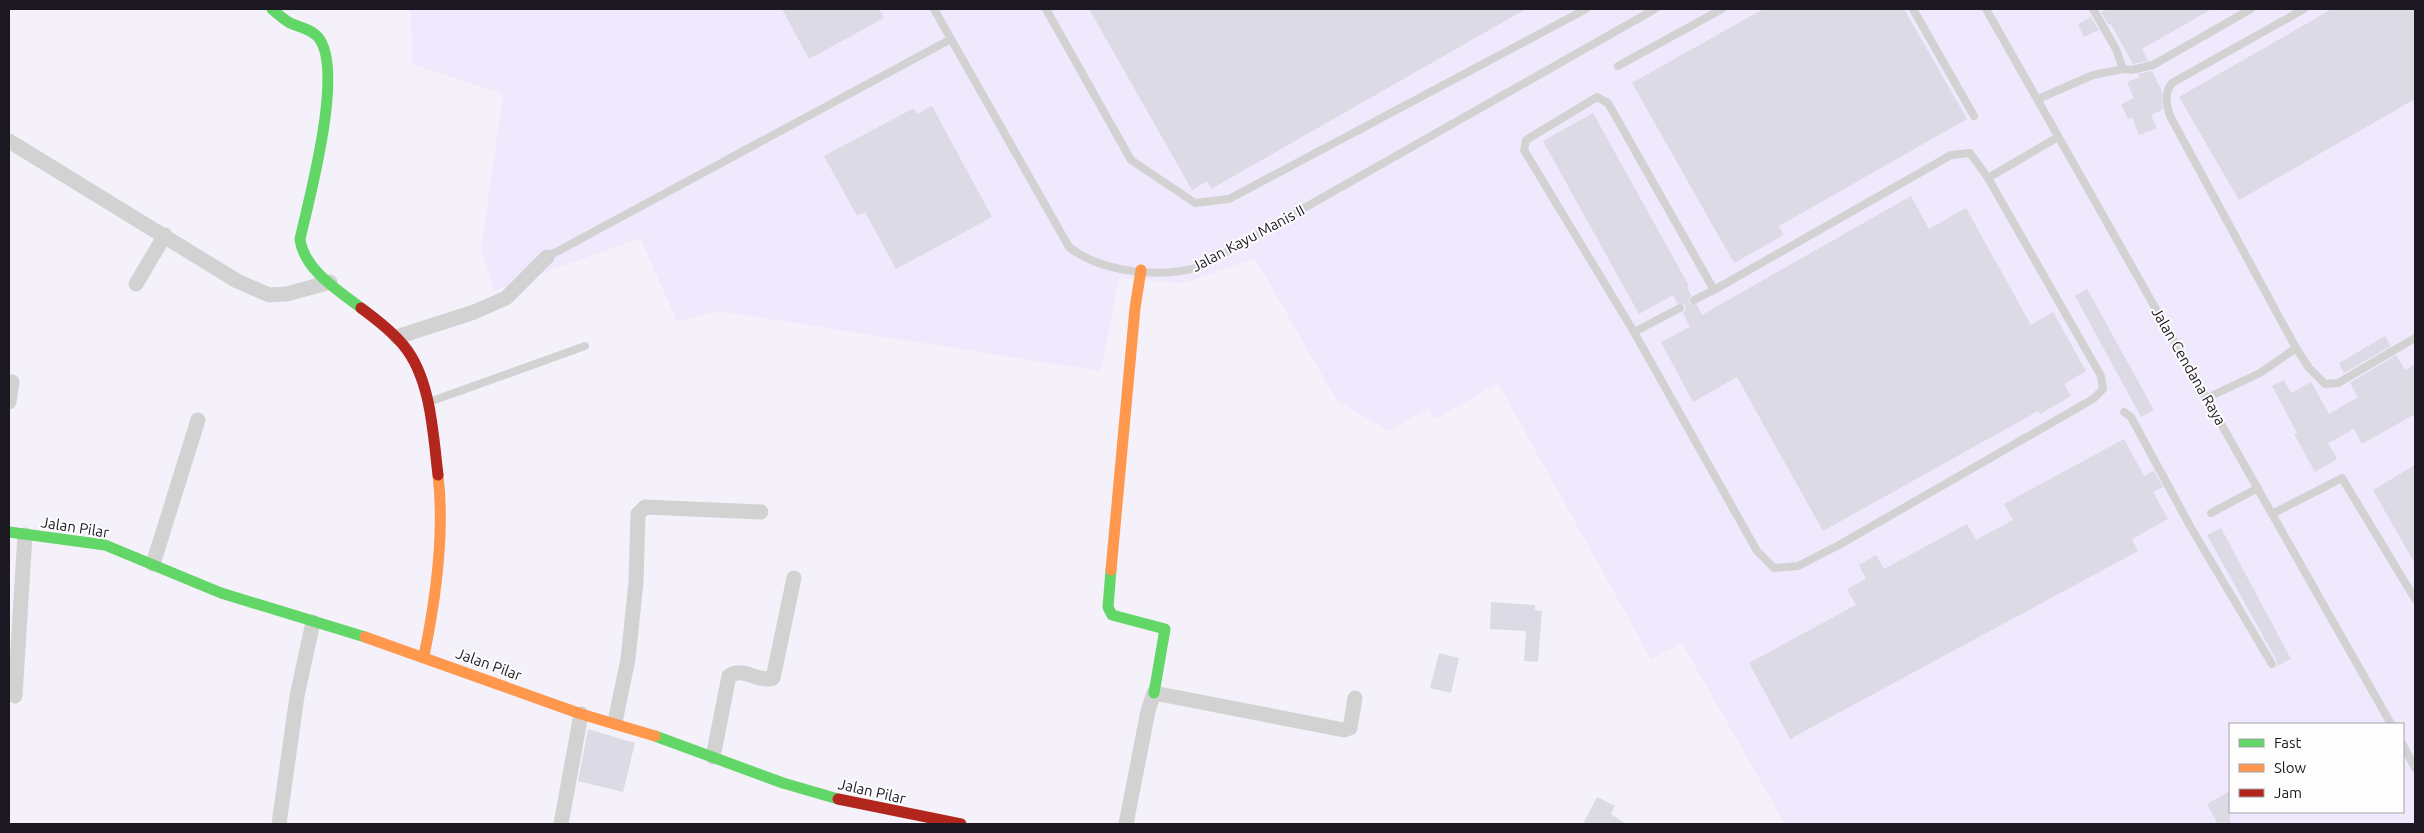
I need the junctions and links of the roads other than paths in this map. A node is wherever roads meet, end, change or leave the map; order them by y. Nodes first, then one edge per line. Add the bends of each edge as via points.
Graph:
1 (272, 9) edge
2 (934, 9) edge
3 (1046, 9) edge
4 (1586, 9) edge
5 (1655, 9) edge
6 (1722, 9) edge
7 (1913, 9) edge
8 (1986, 9) edge
9 (2093, 9) edge
10 (2251, 9) edge
11 (2304, 9) edge
12 (951, 39) junction
13 (1618, 66) dead end
14 (2122, 69) junction
15 (2038, 99) junction
16 (1974, 116) dead end
17 (2058, 137) junction
18 (9, 141) edge
19 (1988, 178) junction
20 (165, 235) junction
21 (548, 257) joint
22 (1141, 270) junction
23 (330, 282) junction
24 (136, 284) dead end
25 (1714, 290) junction
26 (1694, 300) dead end
27 (1680, 308) dead end
28 (1634, 332) junction
29 (397, 337) junction
30 (2415, 338) edge
31 (585, 346) dead end
32 (2296, 348) junction
33 (12, 382) dead end
34 (2207, 398) junction
35 (9, 402) edge
36 (427, 403) junction
37 (2124, 412) dead end
38 (198, 420) dead end
39 (2258, 488) junction
40 (761, 512) dead end
41 (2211, 513) dead end
42 (2272, 514) junction
43 (9, 532) edge
44 (25, 535) junction
45 (153, 564) junction
46 (794, 578) dead end
47 (2415, 599) edge
48 (313, 622) junction
49 (424, 656) junction
50 (2272, 664) dead end
51 (1154, 693) junction
52 (15, 696) dead end
53 (1355, 698) dead end
54 (581, 714) junction
55 (615, 722) junction
56 (2390, 723) edge
57 (2404, 748) edge
58 (713, 757) junction
59 (2415, 768) edge
60 (279, 824) edge
61 (561, 824) edge
62 (961, 824) edge
63 (1126, 824) edge

1 - 23 street via 285,21 318,36 328,64 325,121 300,239 307,260
2 - 12 lane, Jalan Kayu Manis II
3 - 4 lane via 1131,160 1195,203 1229,199
5 - 22 lane, Jalan Kayu Manis II via 1202,266 1185,272
6 - 13 lane
7 - 16 lane
8 - 15 lane, Jalan Cendana Raya
9 - 14 lane via 2116,49
10 - 14 lane via 2153,64 2132,70
11 - 32 lane via 2172,83 2166,98 2170,116
12 - 21 lane
12 - 22 lane, Jalan Kayu Manis II via 1069,246 1082,257 1106,266
14 - 15 lane via 2093,75
15 - 17 lane, Jalan Cendana Raya
17 - 19 lane
17 - 34 lane, Jalan Cendana Raya
18 - 20 street
19 - 25 lane via 1970,153 1956,153
19 - 28 lane via 2101,376 2102,389 2099,395 2084,404 1798,566 1774,568 1757,551
20 - 23 street via 237,281 269,296
20 - 24 street
21 - 29 street via 506,298
22 - 51 street via 1108,607 1112,615 1165,629
23 - 29 street
25 - 26 lane
25 - 28 lane via 1608,103 1597,98 1526,140 1524,150
27 - 28 lane
29 - 36 street via 412,355
30 - 32 lane via 2338,383 2325,384
31 - 36 lane
32 - 34 lane via 2260,373
33 - 35 street
34 - 39 lane, Jalan Cendana Raya
36 - 49 street via 440,496 432,614
37 - 50 lane via 2131,417 2190,526
38 - 45 street
39 - 41 lane
39 - 42 lane, Jalan Cendana Raya
40 - 55 street via 644,507 640,510 629,651
42 - 47 lane via 2342,478
42 - 56 lane, Jalan Cendana Raya
43 - 44 street, Jalan Pilar
44 - 45 street, Jalan Pilar via 105,545
44 - 52 street
45 - 48 street, Jalan Pilar via 221,593
46 - 58 street via 773,678 765,680 742,672 729,676
48 - 49 street, Jalan Pilar
48 - 60 street via 296,705
49 - 54 street, Jalan Pilar
51 - 53 street via 1344,730 1350,728
51 - 63 street
54 - 55 street, Jalan Pilar
54 - 61 street
55 - 58 street, Jalan Pilar
57 - 59 lane
58 - 62 street, Jalan Pilar via 784,784 863,806

